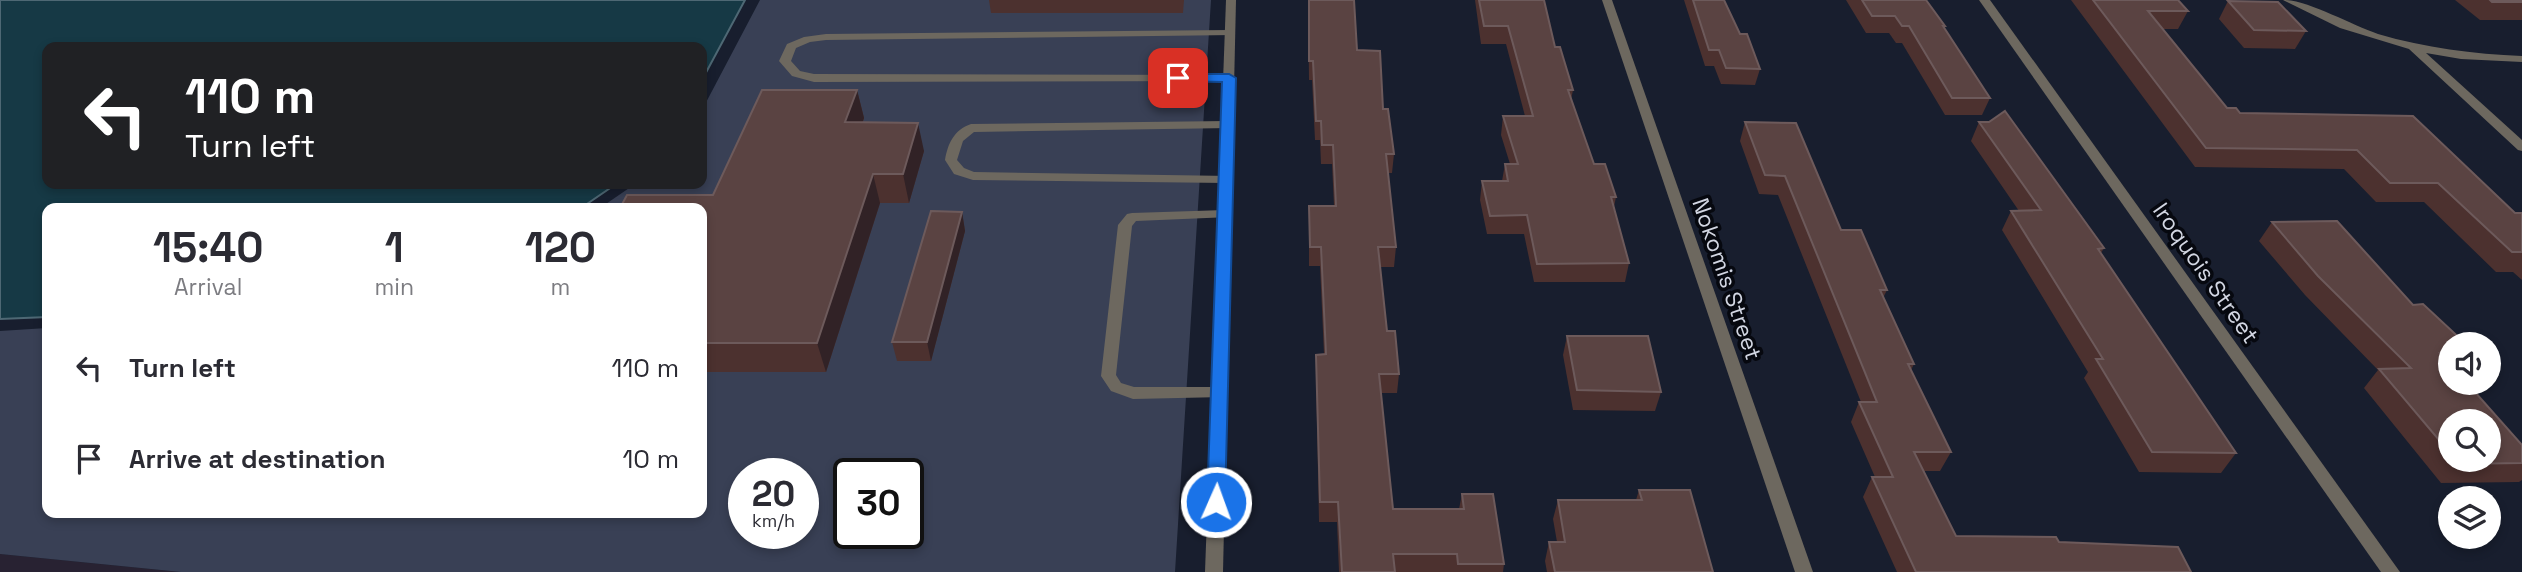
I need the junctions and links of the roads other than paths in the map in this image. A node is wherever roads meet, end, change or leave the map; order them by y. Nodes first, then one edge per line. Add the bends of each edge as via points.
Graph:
1 (1231, 0) edge
2 (1608, 0) edge
3 (1984, 0) edge
4 (2288, 0) edge
5 (1230, 33) junction
6 (2414, 48) junction
7 (2522, 59) edge
8 (1229, 78) junction
9 (1227, 125) junction
10 (2522, 147) edge
11 (1226, 179) junction
12 (1225, 214) junction
13 (1219, 393) junction
14 (1214, 572) edge
15 (1804, 572) edge
16 (2391, 572) edge

1 - 5 street
2 - 15 street, Nokomis Street
3 - 16 street, Iroquois Street
4 - 6 street via 2367,35
5 - 8 street
5 - 8 street via 826,37 791,46 785,61 796,74 814,78
6 - 7 street via 2454,56
6 - 10 street
8 - 9 street
9 - 11 street
9 - 11 street via 971,128 960,134 950,160 959,171 974,176
11 - 12 street
12 - 13 street
12 - 13 street via 1132,217 1125,225 1108,376 1116,387 1133,393
13 - 14 street

